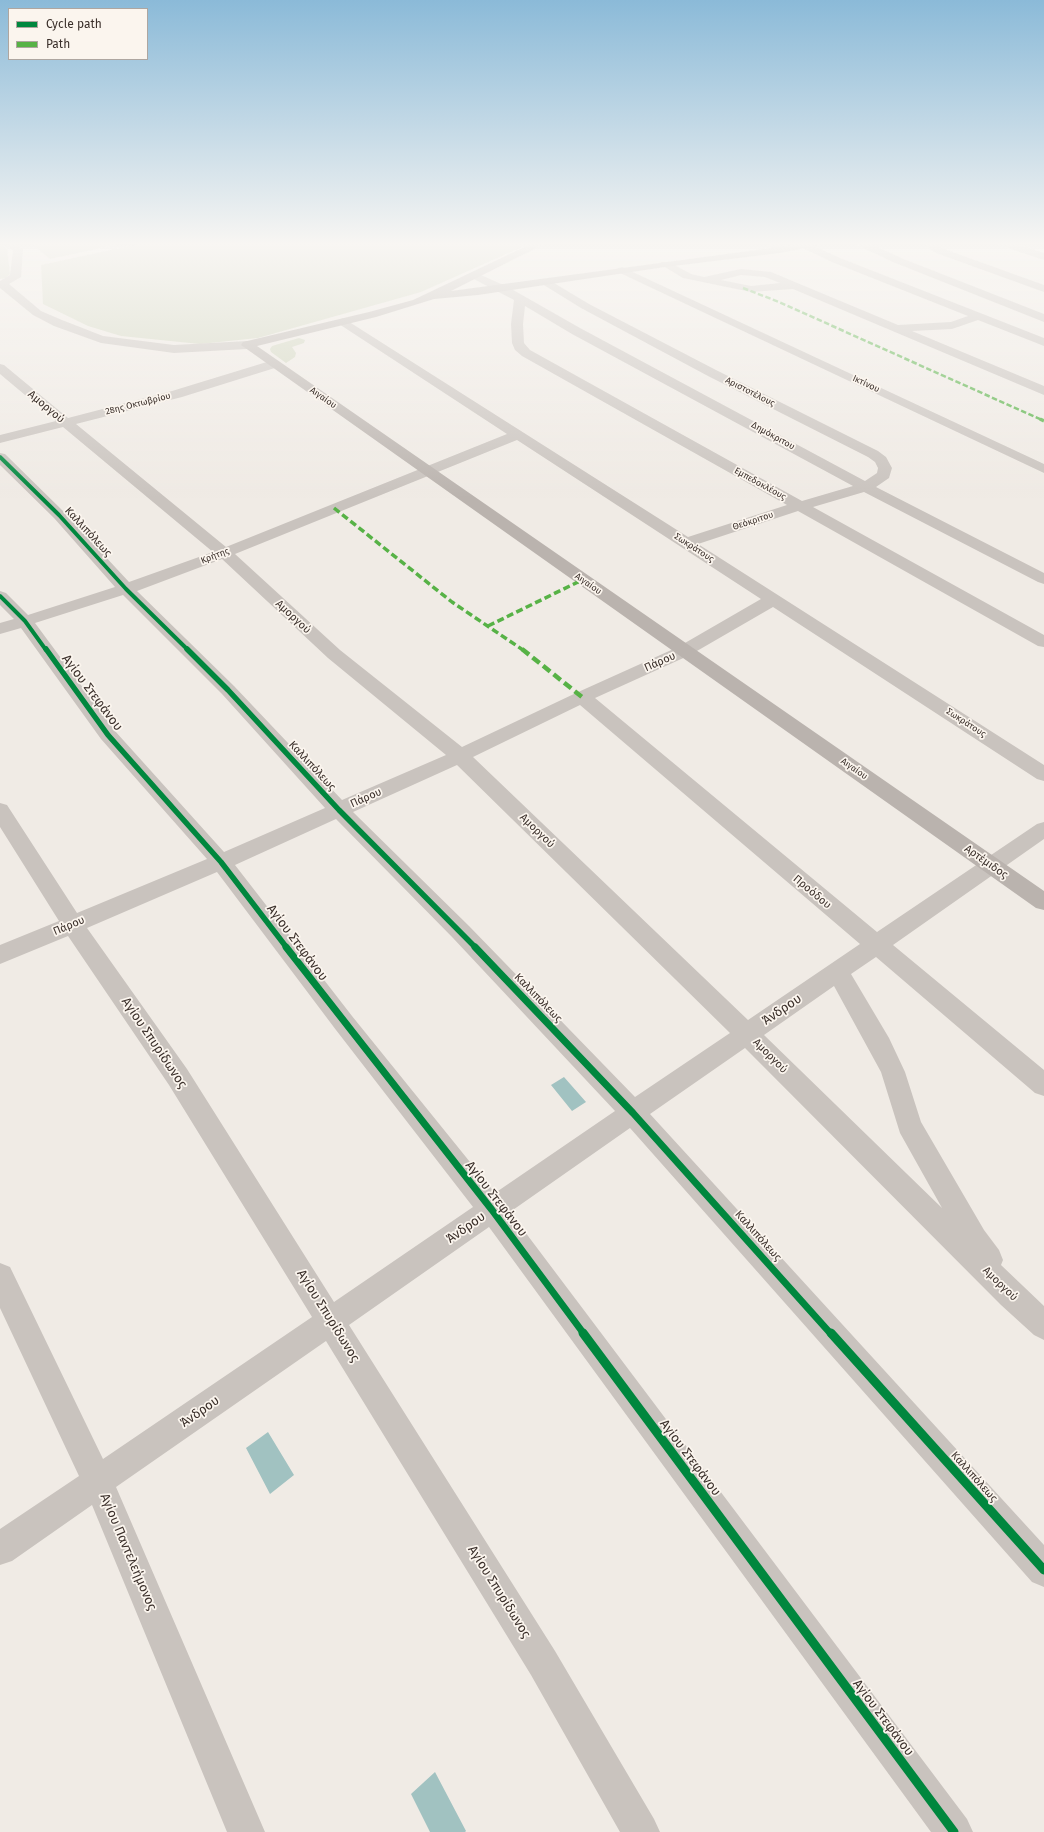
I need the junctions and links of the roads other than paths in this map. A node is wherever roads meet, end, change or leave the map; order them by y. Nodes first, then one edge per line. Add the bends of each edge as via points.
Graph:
1 (70, 327) edge
2 (320, 327) edge
3 (351, 327) edge
4 (517, 327) edge
5 (572, 327) edge
6 (626, 327) edge
7 (764, 327) edge
8 (910, 327) edge
9 (951, 327) edge
10 (1008, 327) edge
11 (896, 328) joint
12 (1044, 342) edge
13 (935, 344) junction
14 (247, 345) junction
15 (274, 364) junction
16 (0, 368) edge
17 (1044, 391) edge
18 (64, 422) junction
19 (517, 435) junction
20 (0, 439) edge
21 (0, 457) edge
22 (1044, 469) edge
23 (427, 471) junction
24 (866, 487) junction
25 (799, 506) junction
26 (686, 543) junction
27 (224, 553) junction
28 (1044, 579) edge
29 (126, 589) junction
30 (0, 596) edge
31 (774, 600) junction
32 (25, 621) junction
33 (0, 629) edge
34 (1044, 642) edge
35 (684, 651) junction
36 (582, 697) junction
37 (460, 756) junction
38 (1044, 774) edge
39 (0, 810) edge
40 (339, 810) junction
41 (929, 822) joint
42 (1044, 829) edge
43 (221, 862) junction
44 (992, 866) junction
45 (1044, 902) edge
46 (72, 924) junction
47 (876, 946) junction
48 (0, 955) edge
49 (838, 972) junction
50 (748, 1034) junction
51 (1044, 1085) edge
52 (633, 1113) junction
53 (492, 1210) junction
54 (0, 1277) edge
55 (331, 1321) junction
56 (1041, 1326) edge
57 (98, 1482) junction
58 (0, 1550) edge
59 (1044, 1570) edge
60 (246, 1832) edge
61 (641, 1832) edge
62 (954, 1832) edge

1 - 14 street via 101,339 174,349
2 - 14 main road
3 - 19 street, Σωκράτους
4 - 25 street, Εμπεδοκλέους via 519,347 526,354
5 - 24 street, Δημόκριτου
6 - 24 street, Αριστοτέλους via 873,454 881,460 885,468 884,475
7 - 22 street, Ικτίνου
8 - 11 street
9 - 13 street
10 - 12 street
11 - 13 street
13 - 17 street
14 - 15 main road, Αιγαίου
15 - 18 street, 28ης Οκτωβρίου via 177,394
15 - 23 main road, Αιγαίου
16 - 18 street, Αμοργού
18 - 20 street, 28ης Οκτωβρίου
18 - 27 street, Αμοργού
19 - 23 street, Κρήτης
19 - 26 street, Σωκράτους
21 - 29 street, Καλλιπόλεως via 59,515
23 - 27 street, Κρήτης
23 - 35 main road, Αιγαίου
24 - 25 street, Θεόκριτου
24 - 28 street, Δημόκριτου
25 - 26 street, Θεόκριτου
25 - 34 street, Εμπεδοκλέους
26 - 31 street, Σωκράτους
27 - 29 street, Κρήτης
27 - 37 street, Αμοργού via 334,654
29 - 32 street, Κρήτης
29 - 40 street, Καλλιπόλεως via 228,690
30 - 32 street, Αγίου Στεφάνου
31 - 35 street, Πάρου
31 - 38 street, Σωκράτους
32 - 33 street, Κρήτης
32 - 43 street, Αγίου Στεφάνου via 108,735
35 - 36 street, Πάρου
35 - 41 main road, Αιγαίου
36 - 37 street, Πάρου
36 - 47 street, Προόδου
37 - 40 street, Πάρου
37 - 50 street, Αμοργού
39 - 46 street, Αγίου Σπυρίδωνος
40 - 43 street, Πάρου
40 - 52 street, Καλλιπόλεως via 461,932
41 - 44 main road, Αρτέμιδος
42 - 44 street, Άνδρου
43 - 46 street, Πάρου
43 - 53 street, Αγίου Στεφάνου
44 - 45 main road, Αρτέμιδος
44 - 47 street, Άνδρου
46 - 48 street, Πάρου
46 - 55 street, Αγίου Σπυρίδωνος via 178,1076
47 - 49 street, Άνδρου
47 - 51 street, Προόδου
49 - 50 street, Άνδρου
49 - 56 street via 893,1072 909,1125 958,1211 994,1267
50 - 52 street, Άνδρου
50 - 56 street, Αμοργού
52 - 53 street, Άνδρου
52 - 59 street, Καλλιπόλεως
53 - 55 street, Άνδρου
53 - 62 street, Αγίου Στεφάνου
54 - 57 street, Αγίου Παντελεήμονος
55 - 57 street, Άνδρου
55 - 61 street, Αγίου Σπυρίδωνος via 543,1662
57 - 58 street, Άνδρου
57 - 60 street, Αγίου Παντελεήμονος

